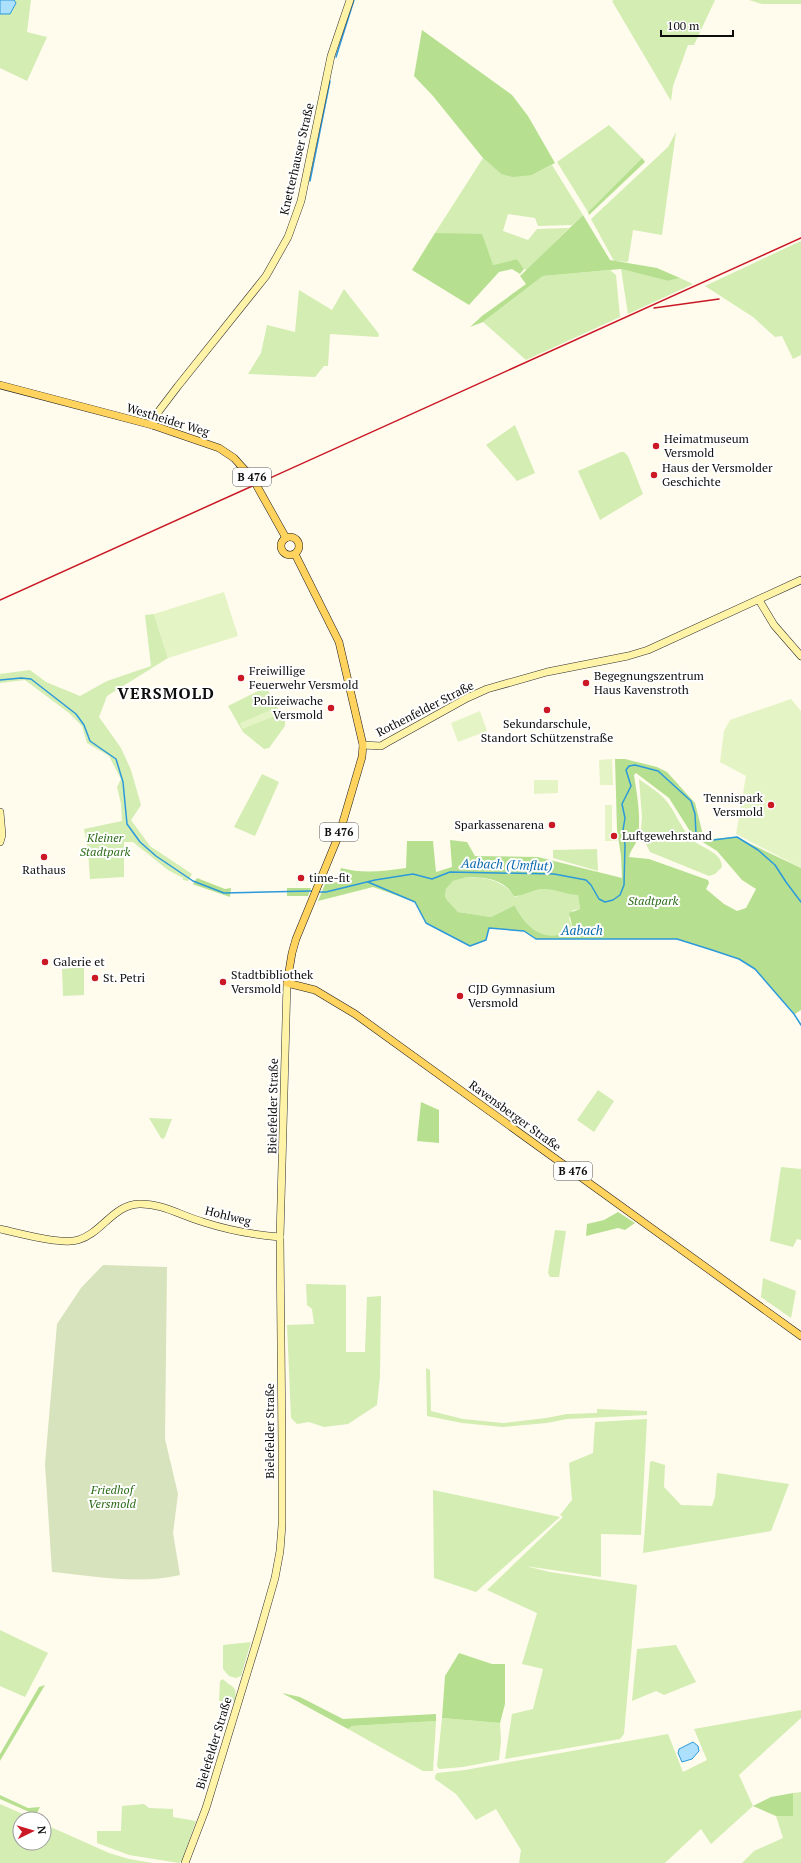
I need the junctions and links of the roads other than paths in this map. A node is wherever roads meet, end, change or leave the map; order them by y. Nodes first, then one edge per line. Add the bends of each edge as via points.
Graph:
1 (350, 0) edge
2 (0, 385) edge
3 (152, 425) junction
4 (286, 538) junction
5 (294, 554) junction
6 (801, 580) edge
7 (759, 600) junction
8 (801, 656) edge
9 (363, 745) junction
10 (0, 812) edge
11 (0, 842) edge
12 (287, 984) junction
13 (0, 1229) edge
14 (280, 1237) junction
15 (801, 1336) edge
16 (185, 1863) edge

1 - 3 main road, Knetterhauser Straße via 326,78 301,201 288,237 266,276 178,386
2 - 3 main road, Westheider Weg / B 476
3 - 4 main road, Westheider Weg / B 476 via 212,444 228,454 255,482
4 - 5 main road via 294,538 298,542 299,548
4 - 5 main road via 282,542 282,551 289,555
5 - 9 main road, B 476 via 340,642
6 - 7 main road, Rothenfelder Straße
7 - 8 main road via 774,625
7 - 9 main road, Rothenfelder Straße via 639,653 547,672 487,690 467,698 386,744
9 - 12 main road, B 476 via 362,757 342,825 292,953
10 - 11 main road
12 - 14 main road, Bielefelder Straße
12 - 15 main road, Ravensberger Straße / B 476 via 315,990 355,1014
13 - 14 main road, Hohlweg via 65,1242 78,1240 89,1235 126,1206 144,1204 237,1231
14 - 16 main road, Bielefelder Straße via 280,1551 259,1634 206,1808

